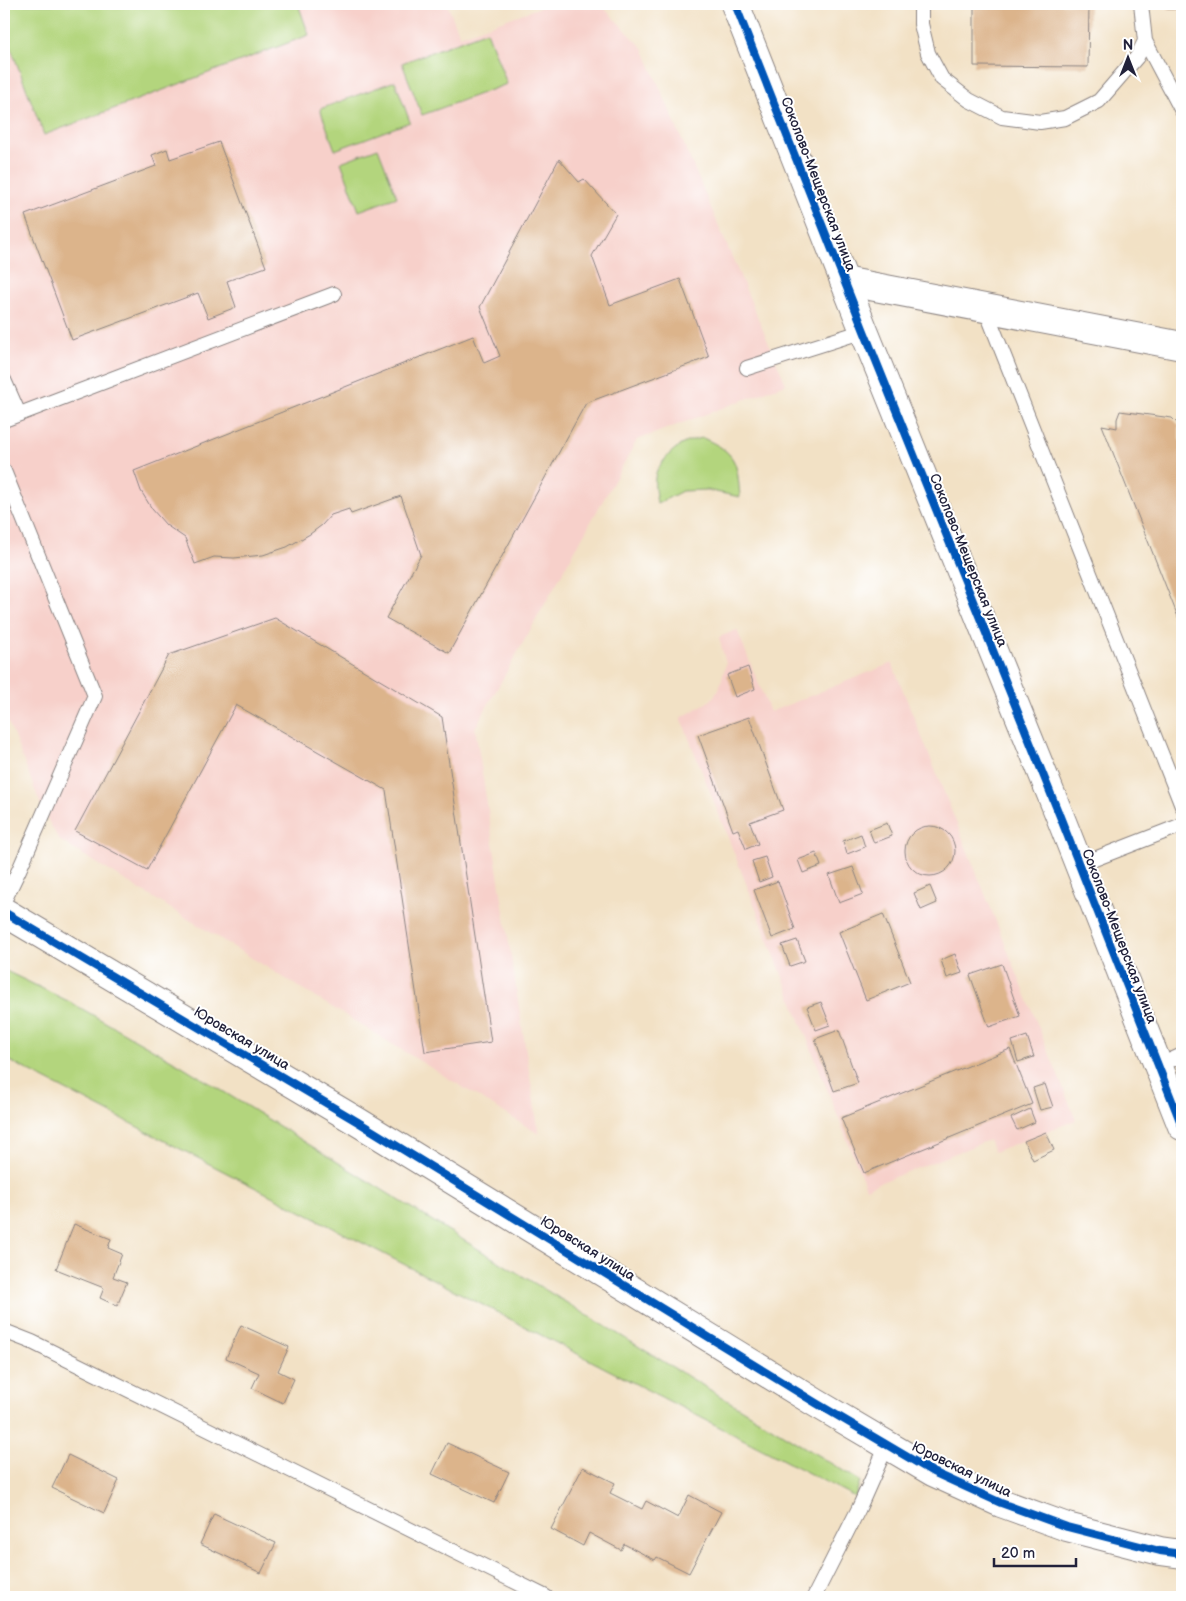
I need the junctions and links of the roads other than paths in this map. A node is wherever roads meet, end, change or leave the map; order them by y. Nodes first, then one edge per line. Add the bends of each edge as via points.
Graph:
1 (735, 4) edge
2 (921, 4) edge
3 (1141, 4) edge
4 (1145, 41) junction
5 (1182, 111) edge
6 (844, 281) junction
7 (334, 294) dead end
8 (985, 308) junction
9 (864, 331) junction
10 (1182, 346) edge
11 (747, 368) dead end
12 (4, 380) edge
13 (20, 414) junction
14 (4, 420) edge
15 (4, 471) edge
16 (1182, 806) edge
17 (1182, 825) edge
18 (1078, 865) junction
19 (4, 900) edge
20 (4, 912) edge
21 (1182, 1055) edge
22 (1158, 1066) junction
23 (1182, 1126) edge
24 (4, 1331) edge
25 (887, 1445) junction
26 (1182, 1554) edge
27 (546, 1597) edge
28 (814, 1597) edge

1 - 6 street, Соколово-Мещерская улица
2 - 4 lane via 921,24 928,53 942,79 969,100 1002,117 1040,122 1065,118 1099,101 1137,57
3 - 4 lane
4 - 5 lane
6 - 8 street
6 - 9 street, Соколово-Мещерская улица
7 - 13 lane
8 - 10 street
8 - 16 lane
9 - 11 lane
9 - 18 street, Соколово-Мещерская улица
12 - 13 lane
13 - 14 lane
15 - 19 lane via 95,696
17 - 18 lane
18 - 22 street, Соколово-Мещерская улица
20 - 25 street, Юровская улица via 367,1127
21 - 22 lane
22 - 23 street, Соколово-Мещерская улица
24 - 27 lane
25 - 26 street, Юровская улица via 932,1472 1001,1503 1067,1527
25 - 28 lane

